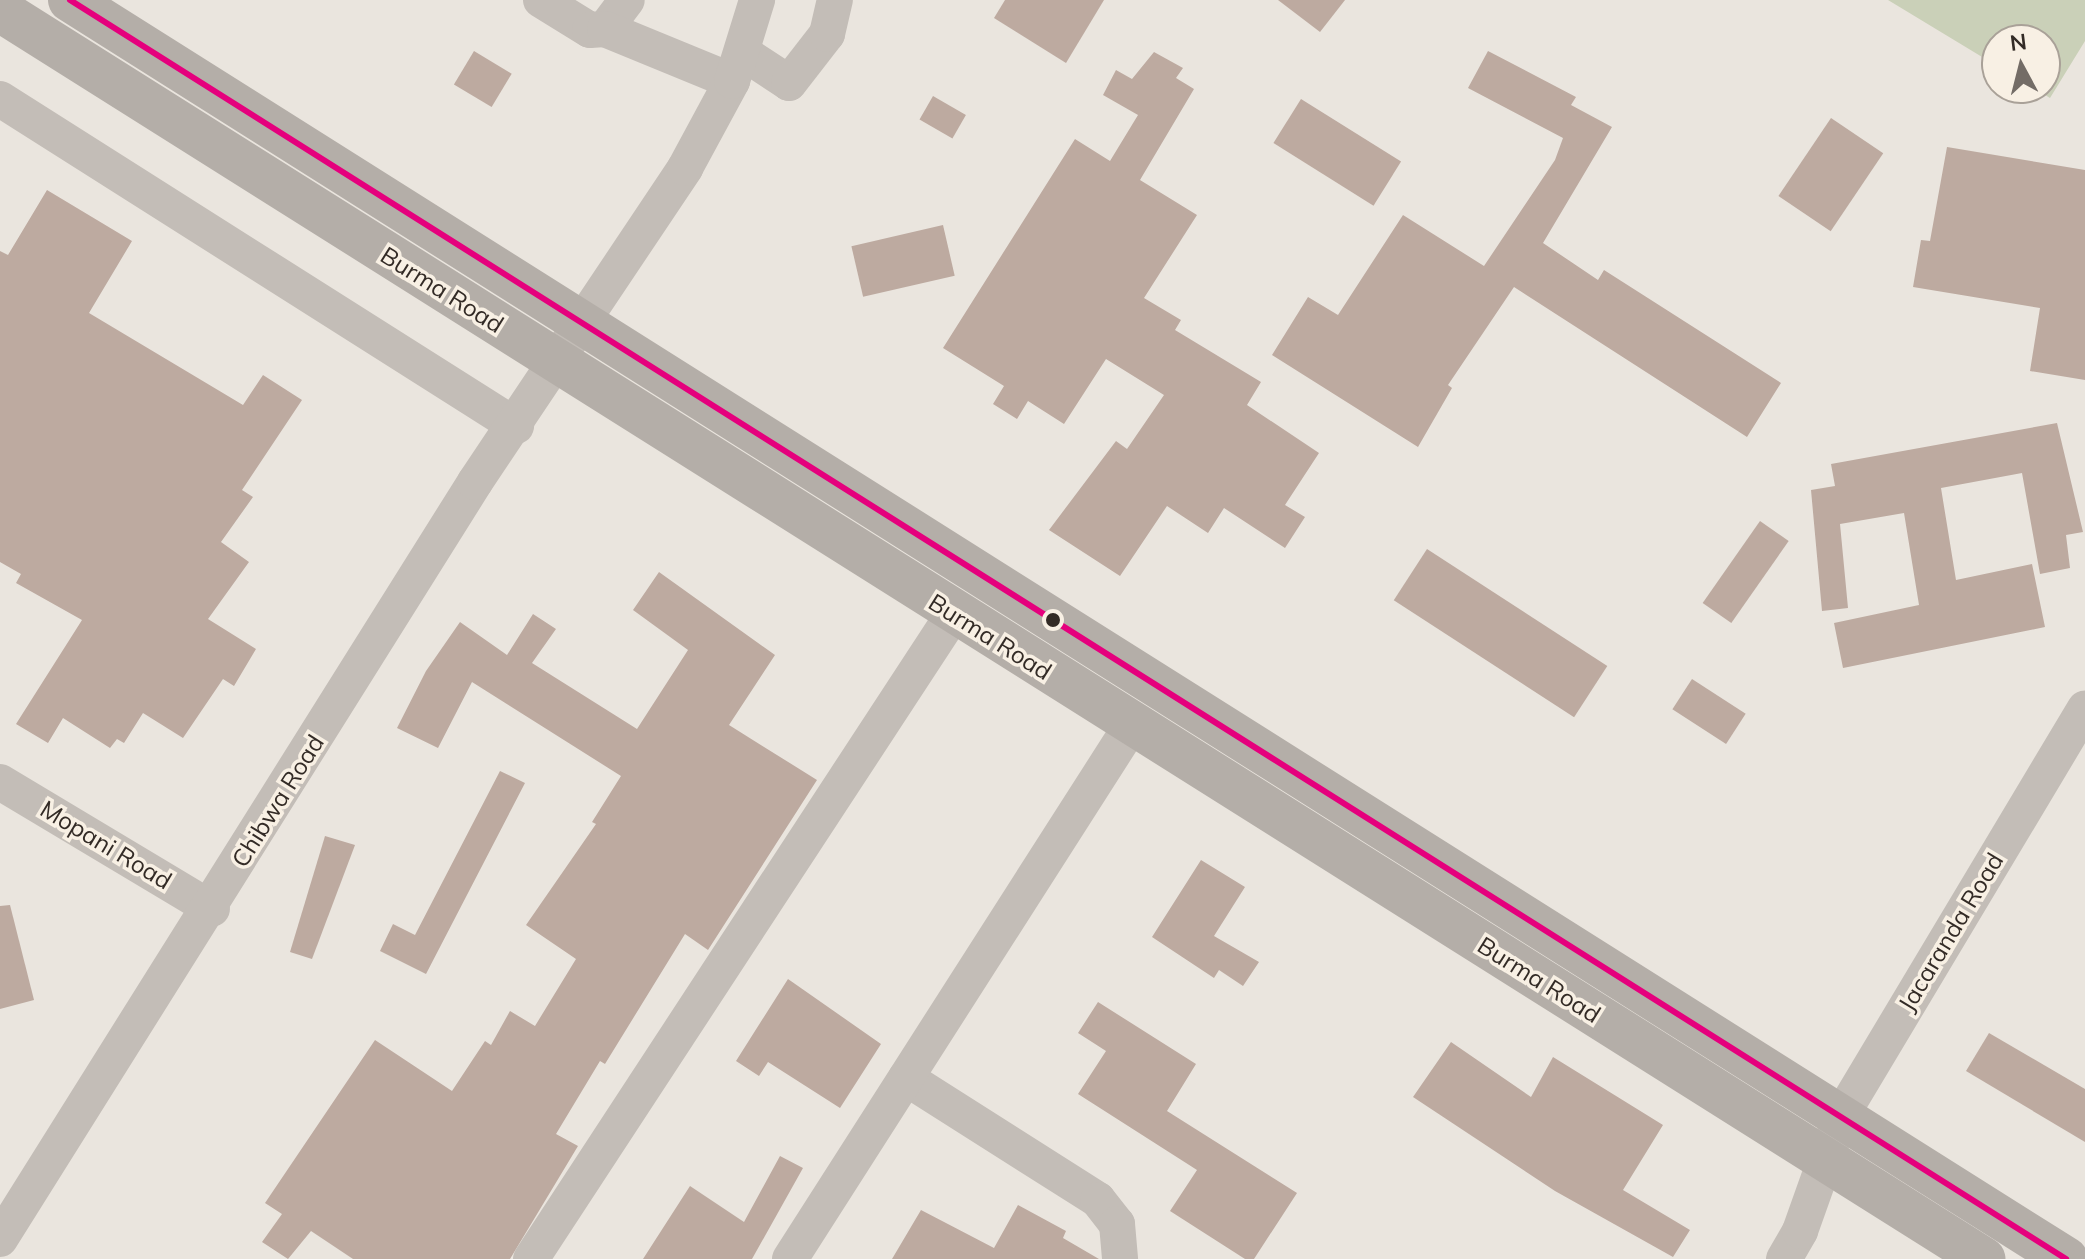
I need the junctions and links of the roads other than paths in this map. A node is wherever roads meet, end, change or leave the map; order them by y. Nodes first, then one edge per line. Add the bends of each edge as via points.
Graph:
1 (70, 0) edge
2 (541, 0) edge
3 (627, 0) edge
4 (757, 0) edge
5 (835, 0) edge
6 (0, 10) edge
7 (605, 29) junction
8 (737, 66) junction
9 (0, 99) edge
10 (581, 323) junction
11 (555, 362) junction
12 (516, 426) junction
13 (954, 613) junction
14 (2085, 709) edge
15 (1131, 726) junction
16 (0, 782) edge
17 (212, 909) junction
18 (906, 1078) junction
19 (1841, 1116) junction
20 (1824, 1158) junction
21 (0, 1239) edge
22 (531, 1259) edge
23 (790, 1259) edge
24 (1120, 1259) edge
25 (1784, 1259) edge
26 (1983, 1259) edge
27 (2066, 1259) edge

1 - 10 main road, Burma Road
2 - 7 street via 590,30
3 - 7 street
4 - 8 street, Chibwa Road
5 - 8 street via 827,34 789,83
6 - 11 main road, Burma Road
7 - 8 street
8 - 10 street, Chibwa Road via 685,168
9 - 12 street
10 - 11 street, Chibwa Road
10 - 19 main road, Burma Road
11 - 12 street, Chibwa Road
11 - 13 main road, Burma Road
12 - 17 street, Chibwa Road via 475,482
13 - 15 main road, Burma Road
13 - 22 street
14 - 19 street, Jacaranda Road
15 - 18 street
15 - 20 main road, Burma Road
16 - 17 street, Mopani Road
17 - 21 street, Chibwa Road
18 - 23 street
18 - 24 street via 1098,1200 1117,1224
19 - 20 street, Jacaranda Road
19 - 27 main road, Burma Road
20 - 25 street, Jacaranda Road via 1800,1231
20 - 26 main road, Burma Road

